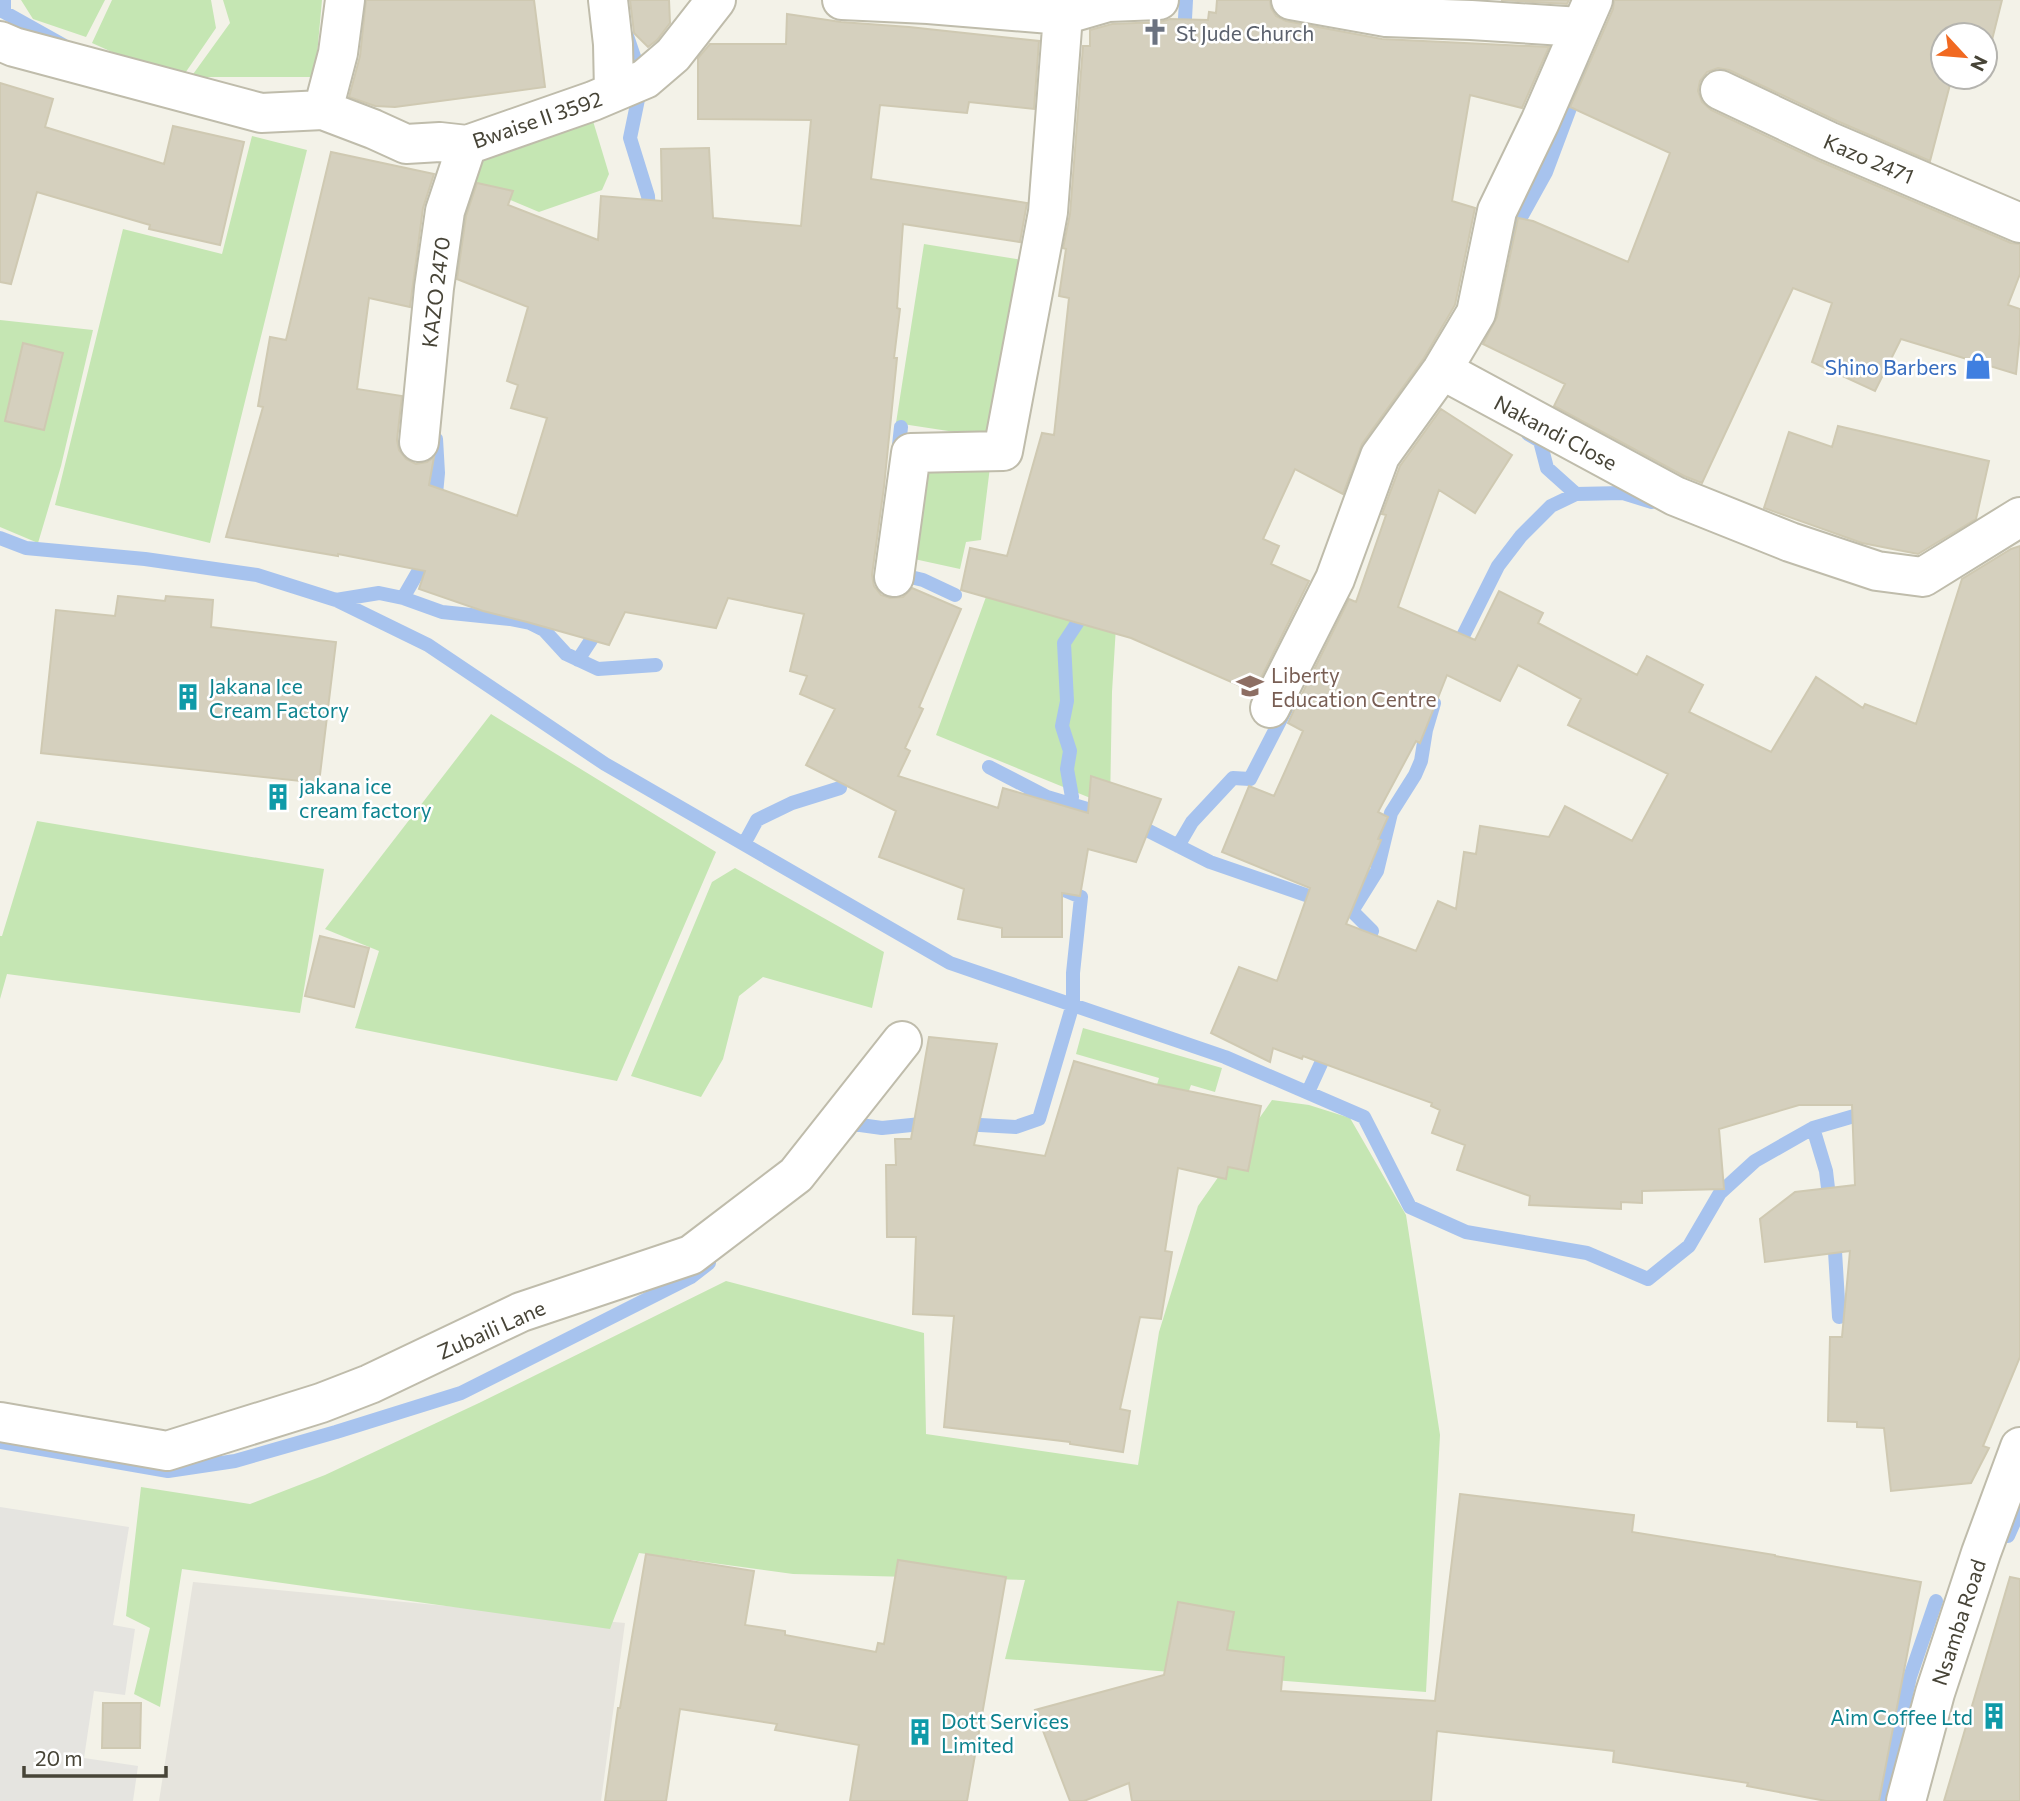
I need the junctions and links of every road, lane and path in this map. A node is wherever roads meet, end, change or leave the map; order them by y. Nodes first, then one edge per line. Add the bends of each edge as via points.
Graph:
1 (345, 0) edge
2 (608, 0) edge
3 (716, 0) edge
4 (842, 0) edge
5 (1159, 0) edge
6 (1291, 0) edge
7 (1587, 14) edge
8 (1063, 15) junction
9 (0, 41) edge
10 (1720, 90) dead end
11 (614, 92) junction
12 (323, 110) junction
13 (467, 145) junction
14 (2020, 223) edge
15 (1442, 370) junction
16 (419, 442) dead end
17 (2020, 517) edge
18 (894, 577) dead end
19 (1270, 708) dead end
20 (902, 1041) dead end
21 (0, 1422) edge
22 (2020, 1447) edge
23 (1906, 1801) edge

1 - 12 street via 338,53
2 - 11 street
3 - 11 street, Bwaise II 3592 via 673,55 645,79
4 - 8 street
5 - 8 street via 1108,2
6 - 7 street via 1386,18 1471,20
7 - 15 street via 1497,211 1476,313
8 - 18 street via 1048,212 1003,451 911,453
9 - 12 street, Bwaise II 3592 via 261,113
10 - 14 street, Kazo 2471
11 - 13 street, Bwaise II 3592
12 - 13 street, Bwaise II 3592 via 406,144
13 - 16 street, KAZO 2470 via 445,211
15 - 17 street, Nakandi Close via 1675,496 1877,571 1923,577
15 - 19 street via 1380,456 1335,579
20 - 21 street, Zubaili Lane via 796,1175 691,1255 521,1312 321,1403 167,1451
22 - 23 street, Nsamba Road via 1935,1693

